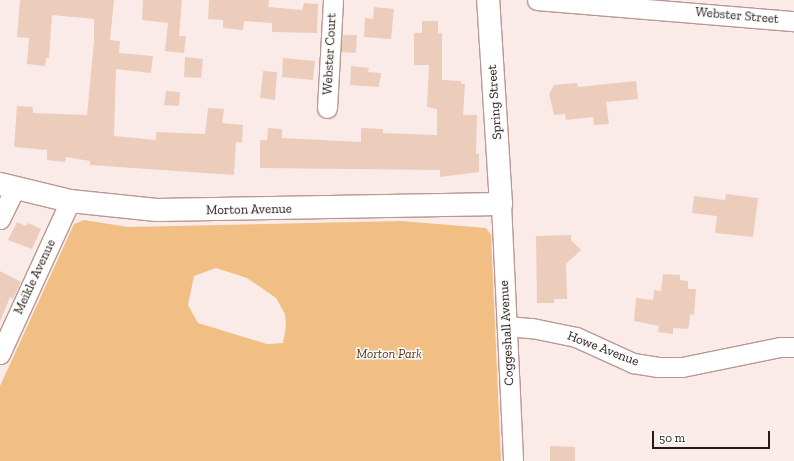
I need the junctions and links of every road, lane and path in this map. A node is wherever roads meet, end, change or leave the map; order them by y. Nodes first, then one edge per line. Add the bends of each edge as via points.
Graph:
1 (333, 0) edge
2 (488, 0) edge
3 (537, 0) edge
4 (794, 21) edge
5 (327, 108) dead end
6 (7, 186) edge
7 (70, 201) junction
8 (501, 204) junction
9 (0, 219) edge
10 (507, 326) junction
11 (794, 347) edge
12 (0, 354) edge
13 (513, 461) edge

1 - 5 street, Webster Court
2 - 8 main road, Spring Street
3 - 4 street, Webster Street
6 - 7 main road, Morton Avenue
6 - 9 street
7 - 8 main road, Morton Avenue via 119,208 197,211
7 - 12 street, Meikle Avenue
8 - 10 street, Coggeshall Avenue
10 - 11 street, Howe Avenue via 532,328 576,338 633,363 657,367 682,367 780,347
10 - 13 street, Coggeshall Avenue

